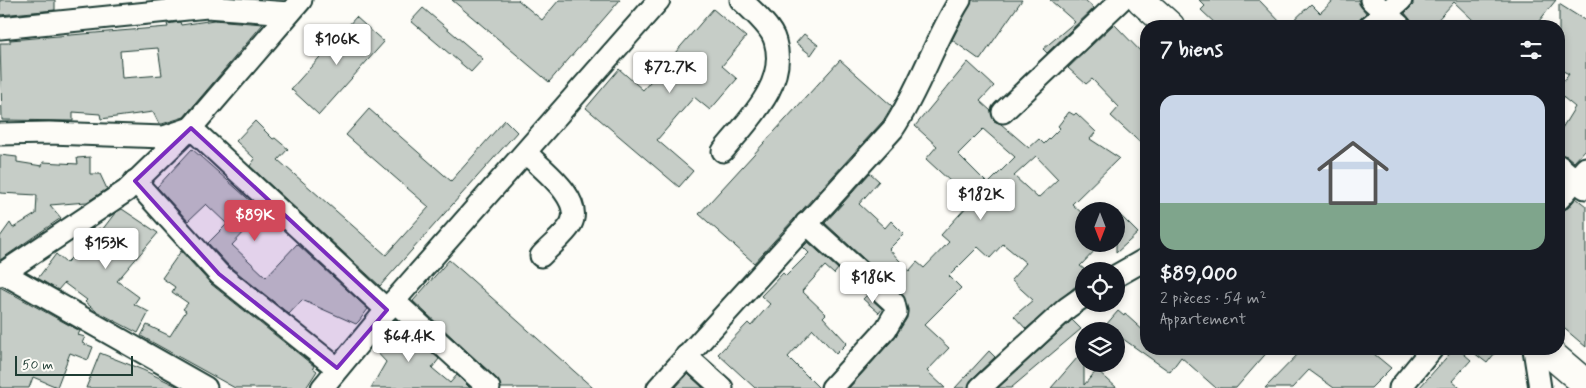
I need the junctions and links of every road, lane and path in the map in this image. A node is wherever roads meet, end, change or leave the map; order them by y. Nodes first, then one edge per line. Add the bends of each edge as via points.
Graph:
1 (659, 0) edge
2 (742, 0) edge
3 (960, 0) edge
4 (1121, 0) edge
5 (1140, 0) edge
6 (1401, 0) edge
7 (295, 6) edge
8 (1381, 16) edge
9 (1163, 20) edge
10 (0, 28) edge
11 (1003, 112) dead end
12 (191, 128) junction
13 (0, 134) edge
14 (723, 150) dead end
15 (526, 153) junction
16 (1565, 169) edge
17 (1582, 179) edge
18 (135, 181) junction
19 (1565, 194) edge
20 (806, 223) junction
21 (541, 256) dead end
22 (1140, 262) edge
23 (1125, 271) edge
24 (2, 274) edge
25 (1075, 302) edge
26 (391, 306) junction
27 (1427, 355) edge
28 (1535, 355) edge
29 (1552, 355) edge
30 (686, 356) junction
31 (337, 368) junction
32 (1586, 384) edge
33 (206, 388) edge
34 (322, 388) edge
35 (489, 388) edge
36 (658, 388) edge
37 (722, 388) edge
38 (832, 388) edge
39 (980, 388) edge
40 (1400, 388) edge
41 (1540, 388) edge

1 - 15 street
2 - 14 street via 775,40 778,65 766,97
3 - 20 street via 945,23 909,104 893,129
4 - 11 street
5 - 9 highway
6 - 8 street
7 - 10 street via 207,7
7 - 12 street
12 - 13 street via 164,137
12 - 18 street
12 - 26 street
15 - 21 street via 566,192 574,209 571,224
15 - 26 street
16 - 17 street
17 - 19 street
18 - 24 street via 126,191
18 - 31 street via 219,274
20 - 30 street
20 - 38 street via 894,303 896,312 886,329
22 - 23 street
24 - 33 street
25 - 39 street
26 - 31 street
26 - 35 street
27 - 40 street
28 - 41 street
29 - 32 highway
30 - 36 street
30 - 37 street
31 - 34 street

